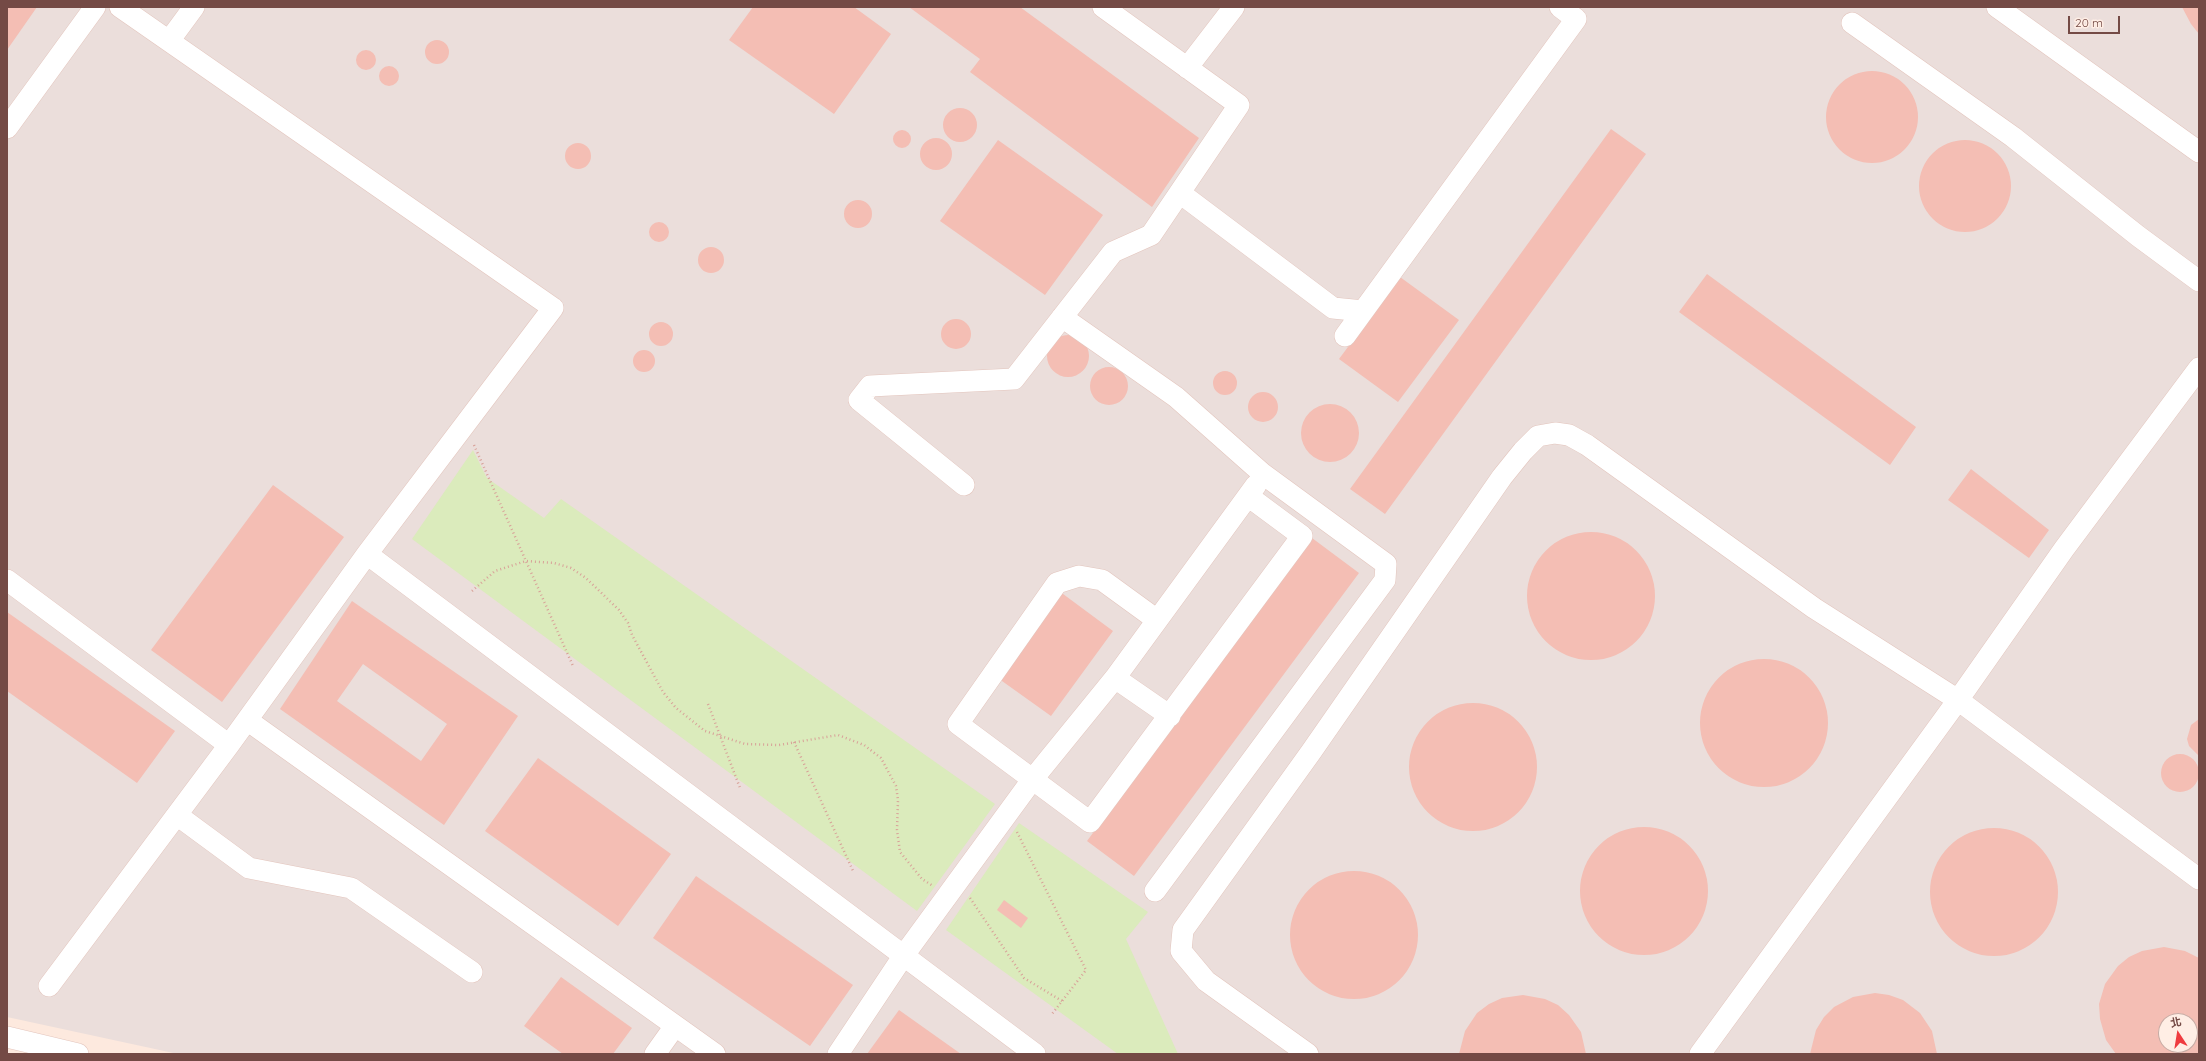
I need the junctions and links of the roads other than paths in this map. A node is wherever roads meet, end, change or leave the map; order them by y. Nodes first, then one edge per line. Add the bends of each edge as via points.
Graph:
1 (95, 7) edge
2 (120, 7) edge
3 (194, 7) edge
4 (1103, 7) edge
5 (1234, 7) edge
6 (1997, 7) edge
7 (1570, 10) edge
8 (1852, 23) dead end
9 (169, 41) junction
10 (1187, 68) junction
11 (7, 128) edge
12 (2199, 152) edge
13 (1180, 193) junction
14 (2199, 281) edge
15 (1363, 311) junction
16 (1062, 317) junction
17 (1345, 336) dead end
18 (2199, 368) edge
19 (1263, 474) junction
20 (964, 485) dead end
21 (1248, 496) junction
22 (367, 554) junction
23 (7, 580) edge
24 (1157, 620) junction
25 (1115, 678) junction
26 (1958, 700) junction
27 (1170, 716) junction
28 (247, 720) junction
29 (229, 745) junction
30 (1032, 780) junction
31 (177, 815) junction
32 (2199, 879) edge
33 (1155, 891) dead end
34 (904, 955) junction
35 (472, 972) dead end
36 (49, 986) dead end
37 (675, 1026) junction
38 (7, 1037) edge
39 (78, 1054) edge
40 (655, 1054) edge
41 (714, 1054) edge
42 (838, 1054) edge
43 (1036, 1054) edge
44 (1308, 1054) edge
45 (1700, 1054) edge

1 - 11 street
2 - 9 street
3 - 9 street
4 - 10 street
5 - 10 street
6 - 12 street
7 - 15 street via 1576,20
8 - 14 street via 2013,136 2138,236
9 - 22 street via 553,308
10 - 13 street via 1239,106
13 - 15 street via 1333,308
13 - 16 street via 1151,235 1113,252
15 - 17 street
16 - 19 street via 1176,397
16 - 20 street via 1014,379 870,386 860,400
18 - 26 street via 2064,549
19 - 21 street
19 - 33 street via 1386,564 1385,580
21 - 24 street
21 - 27 street via 1302,536
22 - 28 street
22 - 34 street
23 - 29 street
24 - 25 street
24 - 30 street via 1102,580 1079,576 1057,583 958,724
25 - 27 street
25 - 30 street
26 - 32 street
26 - 44 street via 1814,608 1587,445 1569,435 1555,432 1538,436 1523,451 1480,508 1311,752 1183,930 1181,952 1206,981
26 - 45 street
27 - 30 street via 1090,822
28 - 29 street
28 - 37 street
29 - 31 street
30 - 34 street
31 - 35 street via 249,868 350,888
31 - 36 street
34 - 42 street
34 - 43 street
37 - 40 street
37 - 41 street
38 - 39 street

